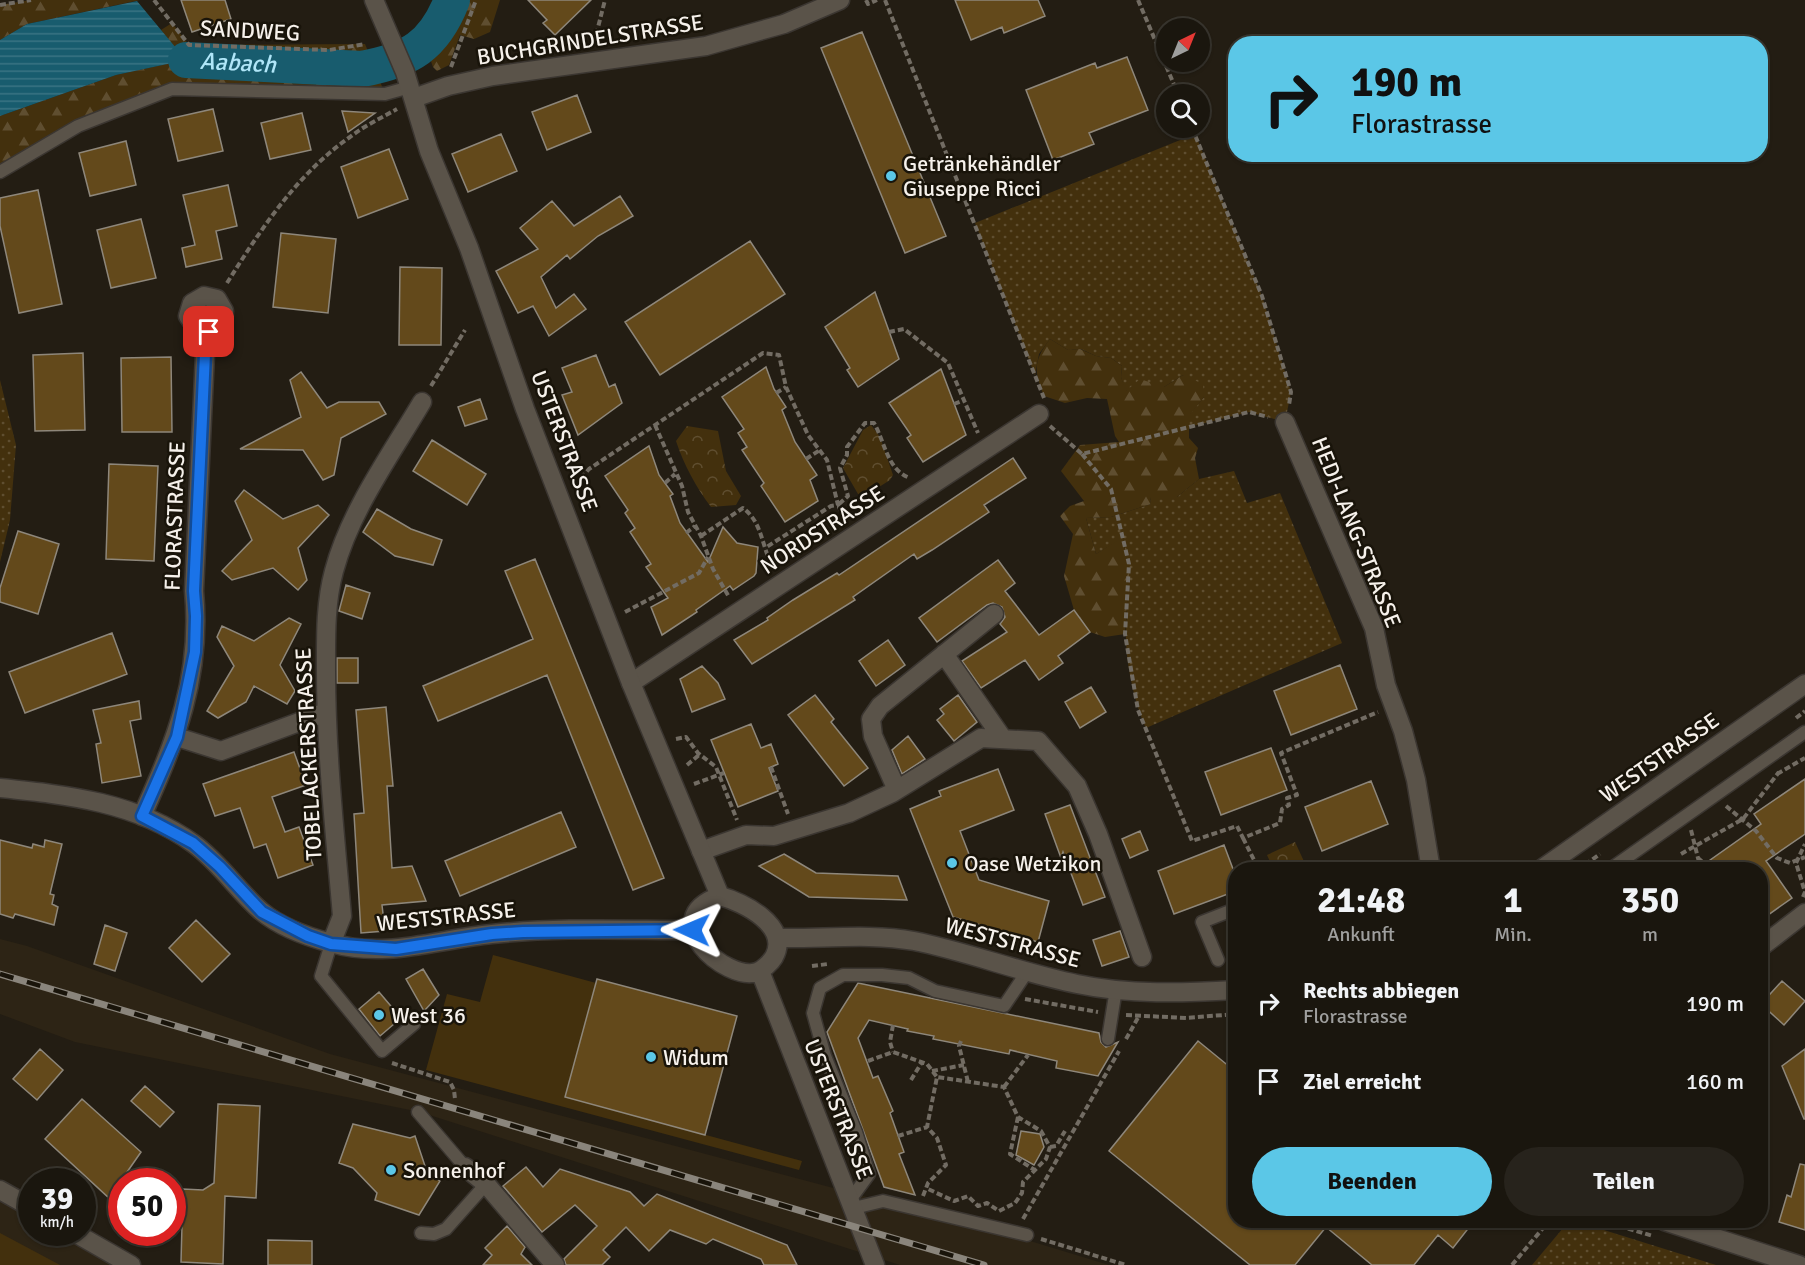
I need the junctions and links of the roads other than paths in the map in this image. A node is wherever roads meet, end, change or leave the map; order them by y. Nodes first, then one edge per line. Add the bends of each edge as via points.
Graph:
1 (374, 0) edge
2 (840, 0) edge
3 (407, 92) junction
4 (0, 172) edge
5 (206, 332) junction
6 (422, 402) road end
7 (1039, 414) road end
8 (1285, 422) road end
9 (994, 614) dead end
10 (944, 654) junction
11 (632, 683) junction
12 (1805, 684) edge
13 (326, 712) junction
14 (1800, 736) edge
15 (177, 737) junction
16 (1003, 739) junction
17 (0, 788) edge
18 (897, 790) junction
19 (142, 816) junction
20 (701, 851) junction
21 (1430, 862) edge
22 (1551, 862) edge
23 (1621, 862) edge
24 (720, 896) junction
25 (1228, 912) edge
26 (1798, 918) edge
27 (692, 930) junction
28 (778, 938) junction
29 (1768, 942) edge
30 (331, 944) junction
31 (1142, 957) dead end
32 (1218, 960) dead end
33 (760, 971) junction
34 (1027, 972) junction
35 (1116, 989) junction
36 (1228, 990) edge
37 (414, 1024) dead end
38 (1108, 1040) dead end
39 (418, 1112) dead end
40 (465, 1167) joint
41 (486, 1184) junction
42 (0, 1190) edge
43 (18, 1200) edge
44 (852, 1204) junction
45 (1691, 1228) edge
46 (421, 1233) dead end
47 (1021, 1234) road end
48 (96, 1245) edge
49 (131, 1265) edge
50 (555, 1265) edge
51 (875, 1265) edge
52 (1799, 1265) edge

1 - 3 street, USTERSTRASSE via 392,40
2 - 3 street, BUCHGRINDELSTRASSE via 745,37 664,54 493,76
3 - 4 lane via 172,89 78,126
3 - 11 street, USTERSTRASSE
5 - 5 street via 215,330 224,311 217,299 204,296 197,298 189,309 191,323
5 - 15 street, FLORASTRASSE via 194,591 195,652
6 - 13 street, TOBELACKERSTRASSE via 358,512 334,571 326,629
7 - 11 street, NORDSTRASSE
8 - 21 street, HEDI-LANG-STRASSE via 1374,628 1386,685 1416,780
9 - 10 street
10 - 16 street
10 - 18 street via 880,706 871,719 873,736
11 - 20 street, USTERSTRASSE
12 - 22 street, WESTSTRASSE
13 - 15 street via 221,751
13 - 30 street, TOBELACKERSTRASSE via 342,916
14 - 23 lane
15 - 19 street, FLORASTRASSE
16 - 18 street via 981,738
16 - 31 street via 1038,741 1077,786
17 - 19 street, WESTSTRASSE via 79,797
18 - 20 street via 849,813 774,836 742,837
19 - 30 street, WESTSTRASSE via 193,843 262,912
20 - 24 street, USTERSTRASSE
24 - 27 street via 700,907
24 - 28 street via 754,912
25 - 32 lane via 1202,922
26 - 29 street
27 - 30 street, WESTSTRASSE via 523,932 396,949
27 - 33 street via 697,941 722,962 747,974
28 - 33 street via 772,960
28 - 34 street, WESTSTRASSE via 873,937 913,941
30 - 37 lane via 321,976 382,1051
33 - 44 street, USTERSTRASSE
34 - 35 street, WESTSTRASSE via 1079,985
34 - 44 lane via 1004,1006 935,991 909,978 882,975 843,975 820,988 813,1013 869,1174
35 - 36 street, WESTSTRASSE via 1185,993
35 - 38 lane
39 - 40 lane
40 - 41 street
41 - 46 lane via 446,1229 434,1234
41 - 50 street
42 - 43 street
44 - 47 lane via 883,1201
44 - 51 street, USTERSTRASSE
45 - 52 street
48 - 49 street

